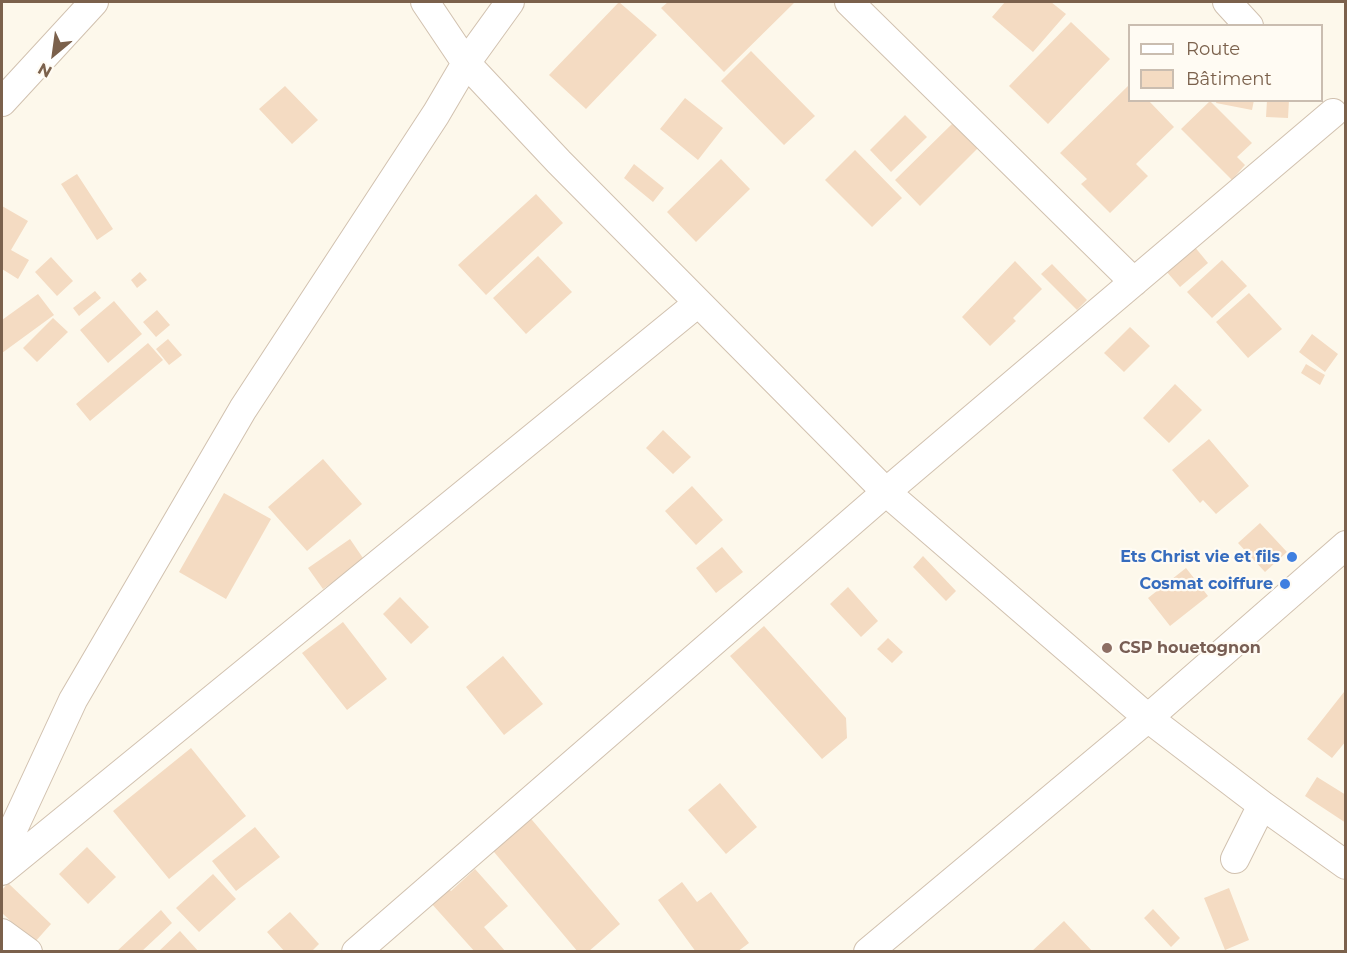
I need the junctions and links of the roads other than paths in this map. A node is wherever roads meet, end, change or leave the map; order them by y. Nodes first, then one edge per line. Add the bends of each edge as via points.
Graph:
1 (94, 2) edge
2 (425, 2) edge
3 (510, 2) edge
4 (849, 2) edge
5 (1227, 2) edge
6 (1248, 24) edge
7 (466, 63) junction
8 (2, 102) edge
9 (1333, 113) edge
10 (1134, 282) junction
11 (698, 303) junction
12 (886, 492) junction
13 (1346, 544) edge
14 (1148, 718) junction
15 (1262, 805) junction
16 (2, 853) edge
17 (1235, 859) dead end
18 (1346, 865) edge
19 (2, 871) edge
20 (2, 933) edge
21 (28, 951) edge
22 (356, 951) edge
23 (868, 951) edge

1 - 8 street
2 - 7 street
3 - 7 street
4 - 10 street
5 - 6 street
7 - 11 street
7 - 16 street via 231,429 73,700
9 - 10 street
10 - 12 street
11 - 12 street
11 - 19 street
12 - 14 street
12 - 22 street
13 - 14 street
14 - 15 street
14 - 23 street
15 - 17 street
15 - 18 street
20 - 21 street

